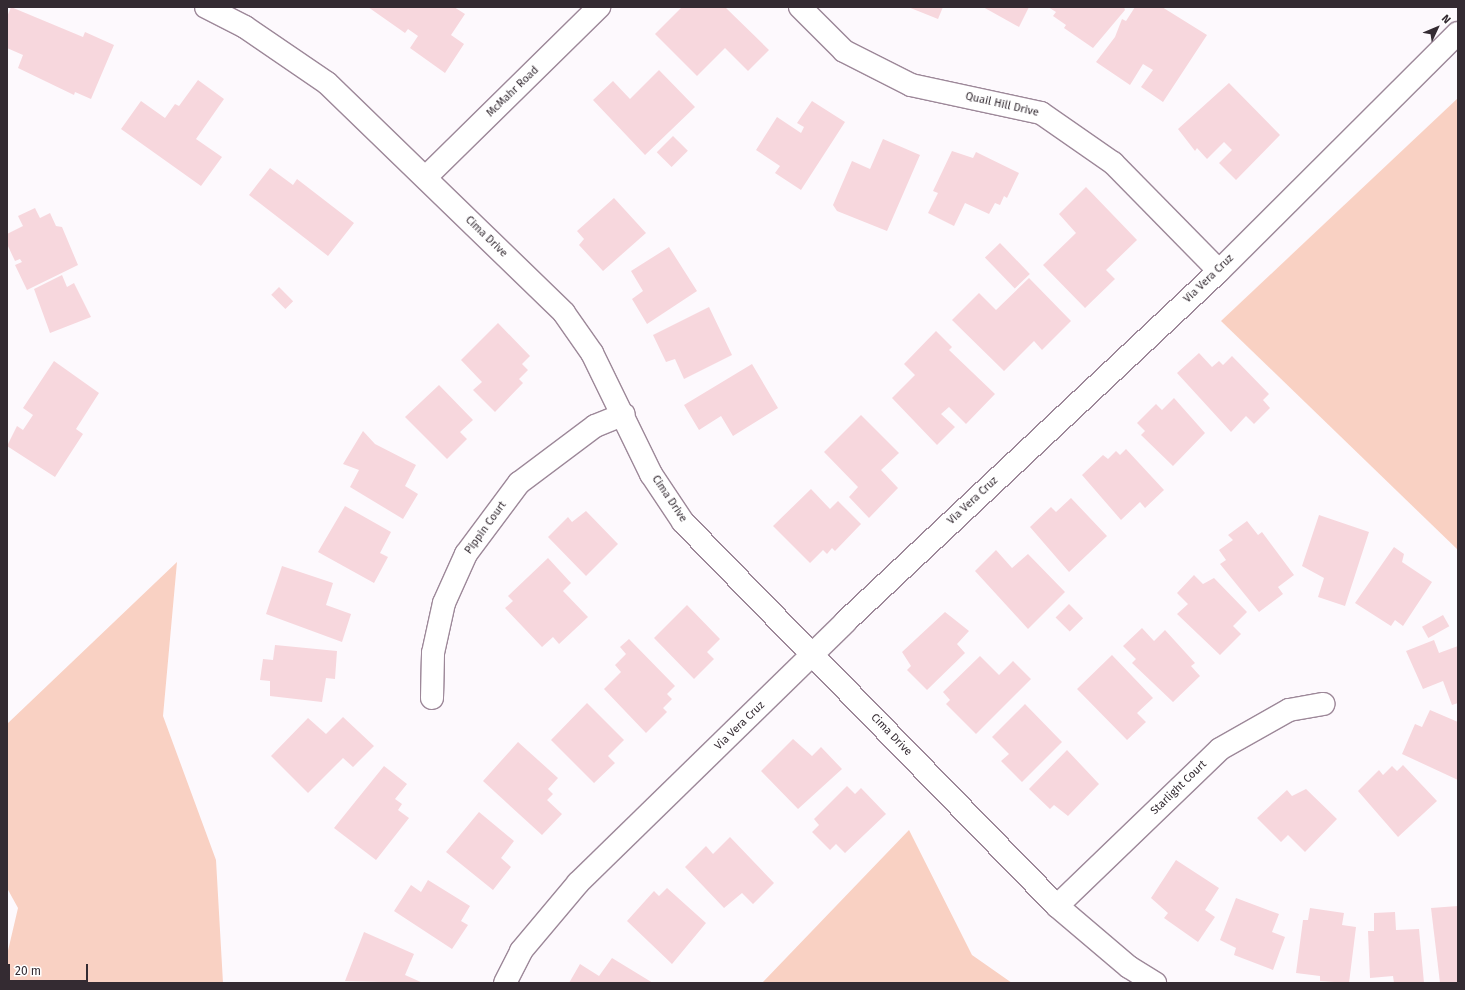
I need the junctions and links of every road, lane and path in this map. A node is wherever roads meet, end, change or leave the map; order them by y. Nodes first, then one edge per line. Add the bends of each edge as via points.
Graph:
1 (206, 7) edge
2 (600, 7) edge
3 (800, 7) edge
4 (1458, 33) edge
5 (426, 178) junction
6 (1219, 271) junction
7 (624, 414) junction
8 (812, 655) junction
9 (432, 698) dead end
10 (1323, 704) dead end
11 (1057, 906) junction
12 (505, 983) edge
13 (1155, 983) edge

1 - 5 street, Cima Drive via 245,27 327,83
2 - 5 street, McMahr Road
3 - 6 street, Quail Hill Drive via 844,51 911,85 1042,113 1113,163
4 - 6 street, Via Vera Cruz
5 - 7 street, Cima Drive via 564,313 592,353
6 - 8 street, Via Vera Cruz
7 - 8 street, Cima Drive via 651,474 683,522
7 - 9 street, Pippin Court via 595,426 519,484 466,554 444,603 434,653
8 - 11 street, Cima Drive
8 - 12 street, Via Vera Cruz via 578,883 521,951
10 - 11 street, Starlight Court via 1289,710 1220,749
11 - 13 street, Cima Drive via 1129,967

